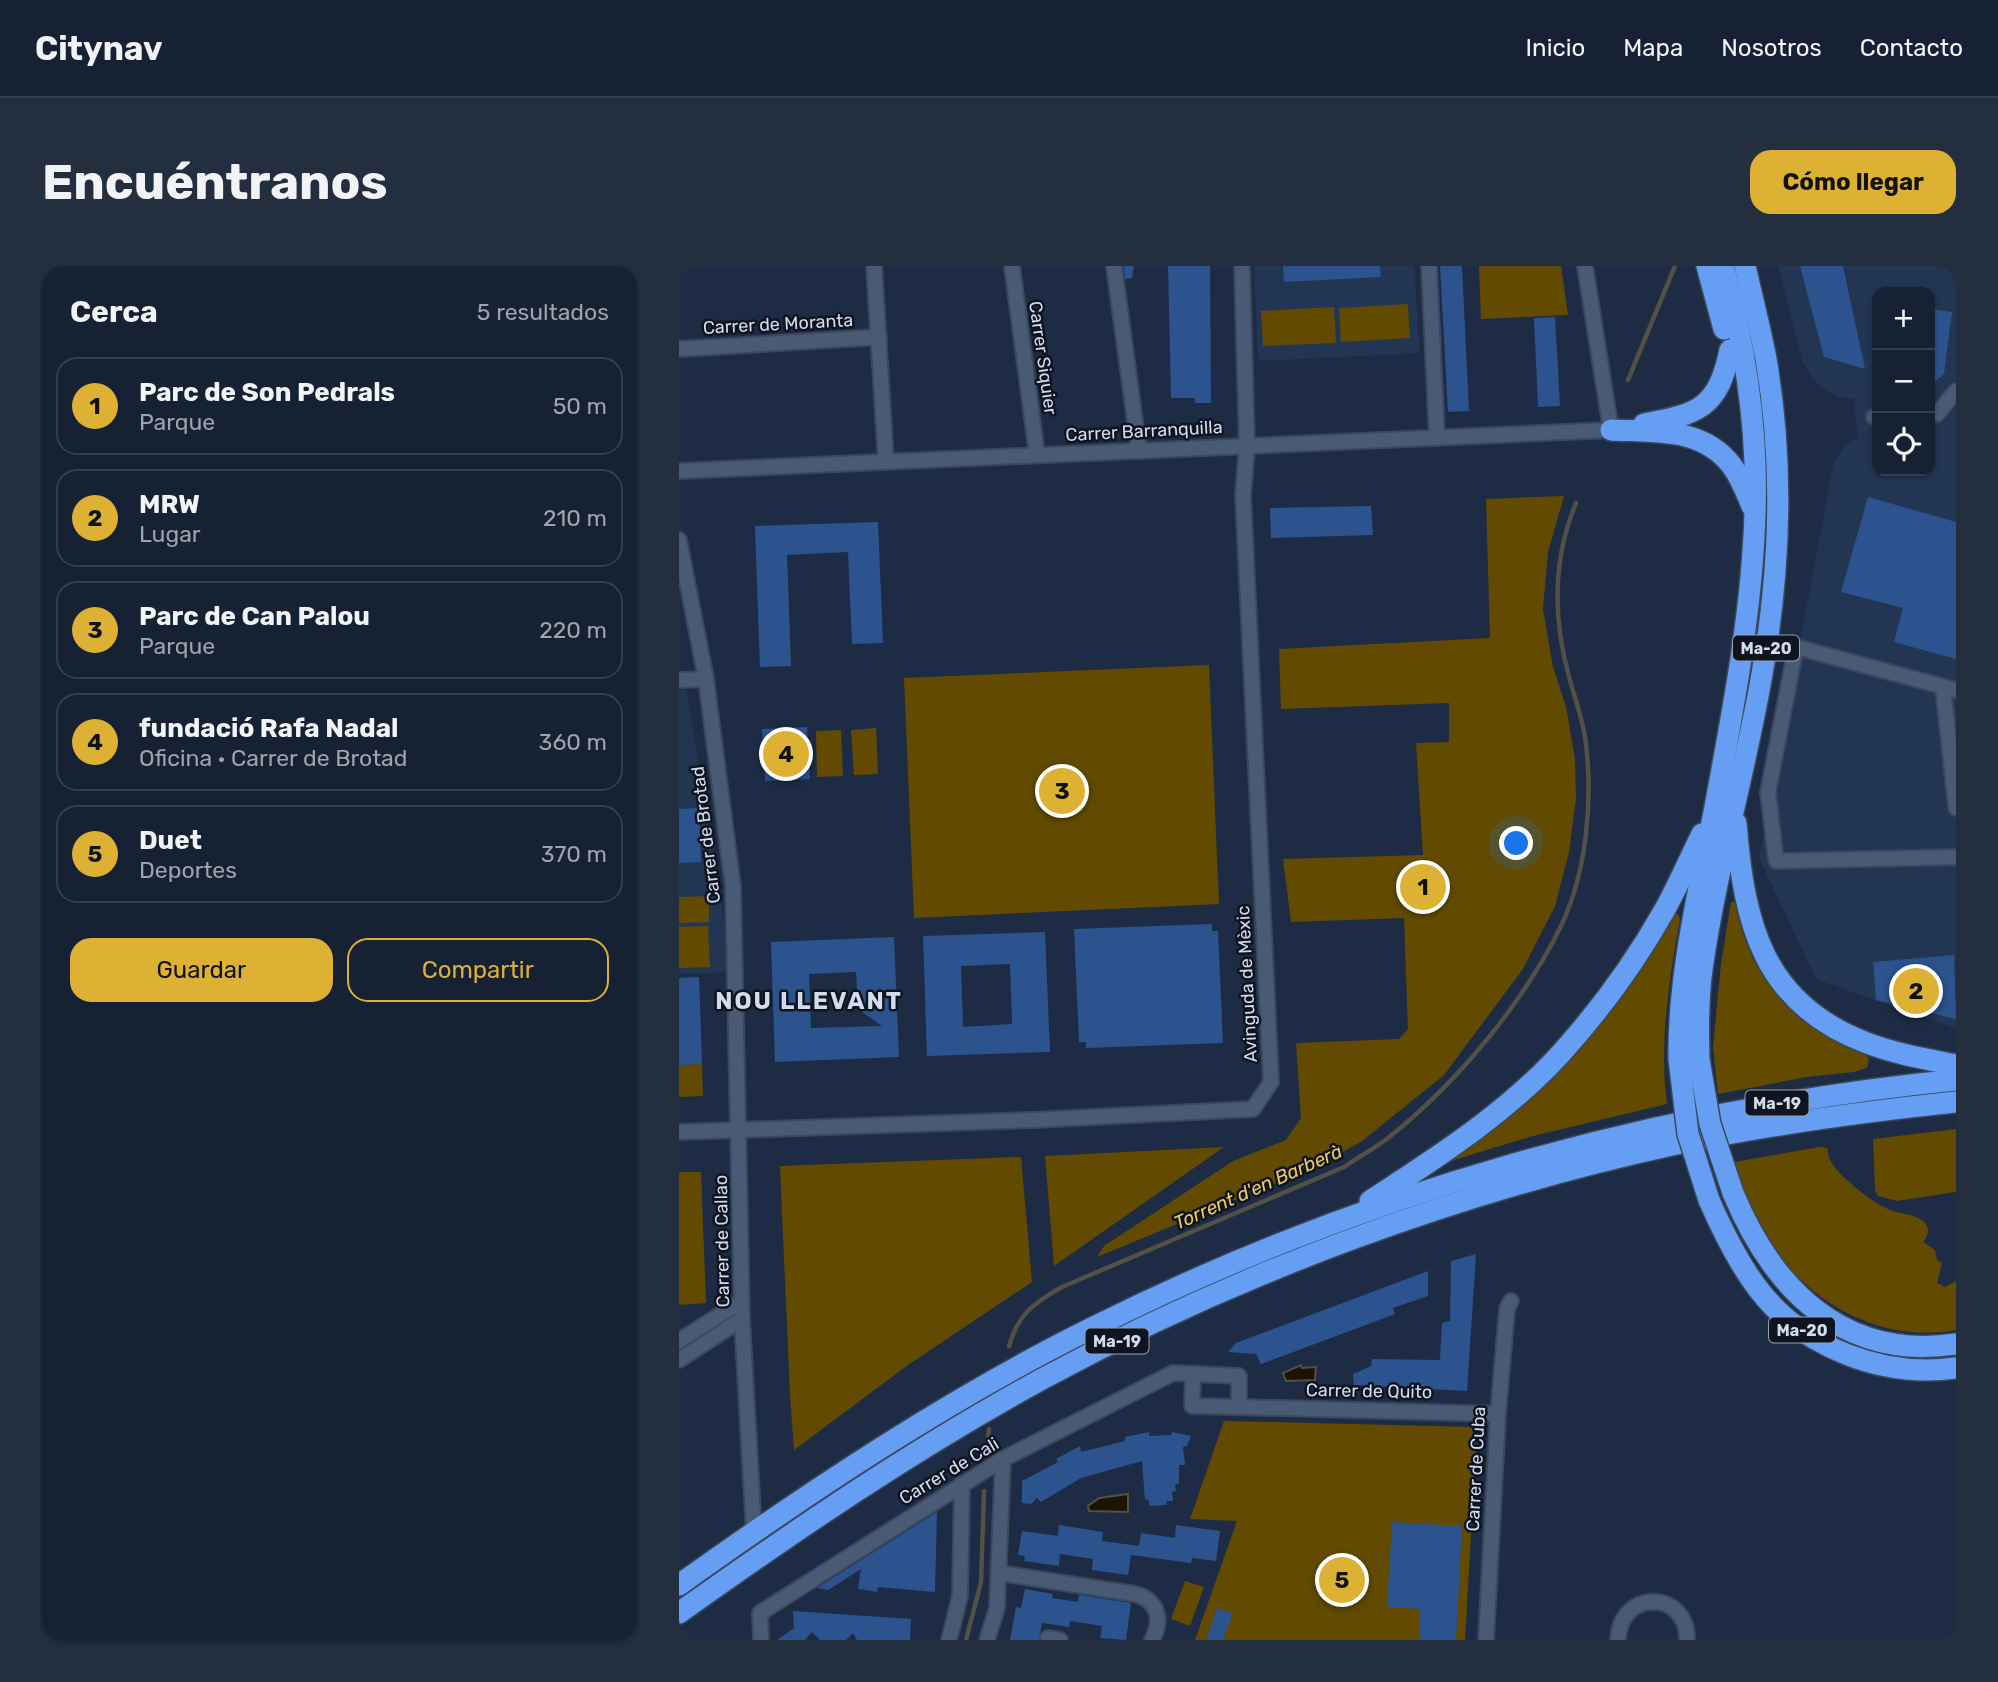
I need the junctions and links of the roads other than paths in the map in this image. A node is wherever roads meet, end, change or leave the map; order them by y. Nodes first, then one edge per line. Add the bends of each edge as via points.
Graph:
1 (874, 266) edge
2 (1012, 266) edge
3 (1114, 266) edge
4 (1242, 266) edge
5 (1429, 266) edge
6 (1585, 266) edge
7 (1707, 266) edge
8 (1723, 266) edge
9 (1745, 266) edge
10 (1759, 266) edge
11 (1762, 336) junction
12 (879, 337) junction
13 (679, 349) edge
14 (1730, 350) junction
15 (1956, 391) edge
16 (1935, 413) edge
17 (1935, 414) edge
18 (1956, 414) edge
19 (1753, 429) junction
20 (1611, 430) junction
21 (1437, 438) junction
22 (1247, 446) junction
23 (1139, 450) junction
24 (1037, 455) junction
25 (886, 461) junction
26 (679, 471) edge
27 (1755, 512) junction
28 (679, 540) edge
29 (706, 679) junction
30 (679, 680) edge
31 (1949, 688) edge
32 (1725, 803) junction
33 (1956, 808) edge
34 (1956, 857) edge
35 (1689, 1059) junction
36 (1956, 1065) edge
37 (1956, 1080) edge
38 (1955, 1102) edge
39 (740, 1129) junction
40 (679, 1132) edge
41 (1342, 1219) junction
42 (742, 1301) junction
43 (1511, 1301) dead end
44 (742, 1319) junction
45 (679, 1341) edge
46 (1956, 1344) edge
47 (679, 1360) edge
48 (1956, 1368) edge
49 (1193, 1376) junction
50 (1239, 1407) junction
51 (1498, 1414) junction
52 (1003, 1459) junction
53 (962, 1484) junction
54 (754, 1533) junction
55 (999, 1573) junction
56 (679, 1585) edge
57 (679, 1613) edge
58 (761, 1640) edge
59 (949, 1640) edge
60 (987, 1640) edge
61 (1152, 1640) edge
62 (1486, 1640) edge
63 (1618, 1640) edge
64 (1686, 1640) edge

1 - 12 street
2 - 24 street, Carrer Siquier
3 - 23 street
4 - 22 street
5 - 21 street
6 - 20 street
7 - 14 highway
8 - 19 highway, Ma-20 via 1743,355
9 - 11 highway, Ma-20
10 - 11 highway
11 - 32 highway, Ma-20 via 1775,429 1776,555 1762,676
12 - 13 street, Carrer de Moranta
12 - 25 street
14 - 19 highway
14 - 20 highway via 1722,381 1702,406 1666,420
15 - 16 street
17 - 18 street
19 - 27 highway, Ma-20
20 - 21 street, Carrer Barranquilla
20 - 27 highway via 1683,434 1704,442 1732,466
21 - 22 street, Carrer Barranquilla
22 - 23 street, Carrer Barranquilla
22 - 39 street, Avinguda de Mèxic via 1243,495 1271,1079 1253,1109
23 - 24 street, Carrer Barranquilla
24 - 25 street, Carrer Barranquilla
25 - 26 street, Carrer Barranquilla
27 - 32 highway, Ma-20 via 1748,617
28 - 29 street, Carrer de Brotad
29 - 30 street
29 - 39 street, Carrer de Brotad via 733,887
31 - 33 street
31 - 34 street via 1796,646 1768,792 1776,861
32 - 35 highway, Ma-20 via 1686,961 1679,1028
32 - 36 highway via 1749,916 1765,957 1784,986 1808,1010 1854,1038
32 - 41 highway via 1664,911 1570,1044 1493,1115
35 - 46 highway, Ma-20, bridge via 1733,1193 1754,1239 1796,1294 1854,1332 1892,1343
35 - 48 highway, Ma-20, bridge via 1688,1134 1709,1200 1733,1251 1758,1289 1805,1332 1839,1351 1867,1362 1906,1368
37 - 41 highway, Ma-19 via 1786,1102 1636,1132 1502,1166
38 - 57 highway, Ma-19 via 1672,1145 1525,1183 1310,1256 1170,1316 998,1404 880,1475
39 - 40 street, Avinguda de Mèxic
39 - 42 street, Carrer de Callao
41 - 54 highway, Ma-19 via 1167,1293 1060,1345 863,1460
42 - 44 street, Carrer de Callao
42 - 45 street
43 - 51 street, Carrer de Cuba
44 - 47 street, Carrer de Callao
44 - 54 street
49 - 50 street via 1239,1377
49 - 50 street, Carrer de Quito via 1192,1406
49 - 52 street, Carrer de Cali via 1173,1373
50 - 51 street, Carrer de Quito
51 - 62 street, Carrer de Cuba
52 - 53 street, Carrer de Cali
52 - 55 street
53 - 58 street, Carrer de Cali via 760,1613
53 - 59 street via 960,1595
54 - 56 highway, Ma-19
55 - 60 street via 997,1608
55 - 61 street via 1147,1599 1157,1610
63 - 64 street via 1623,1618 1631,1609 1653,1601 1675,1609 1686,1628

